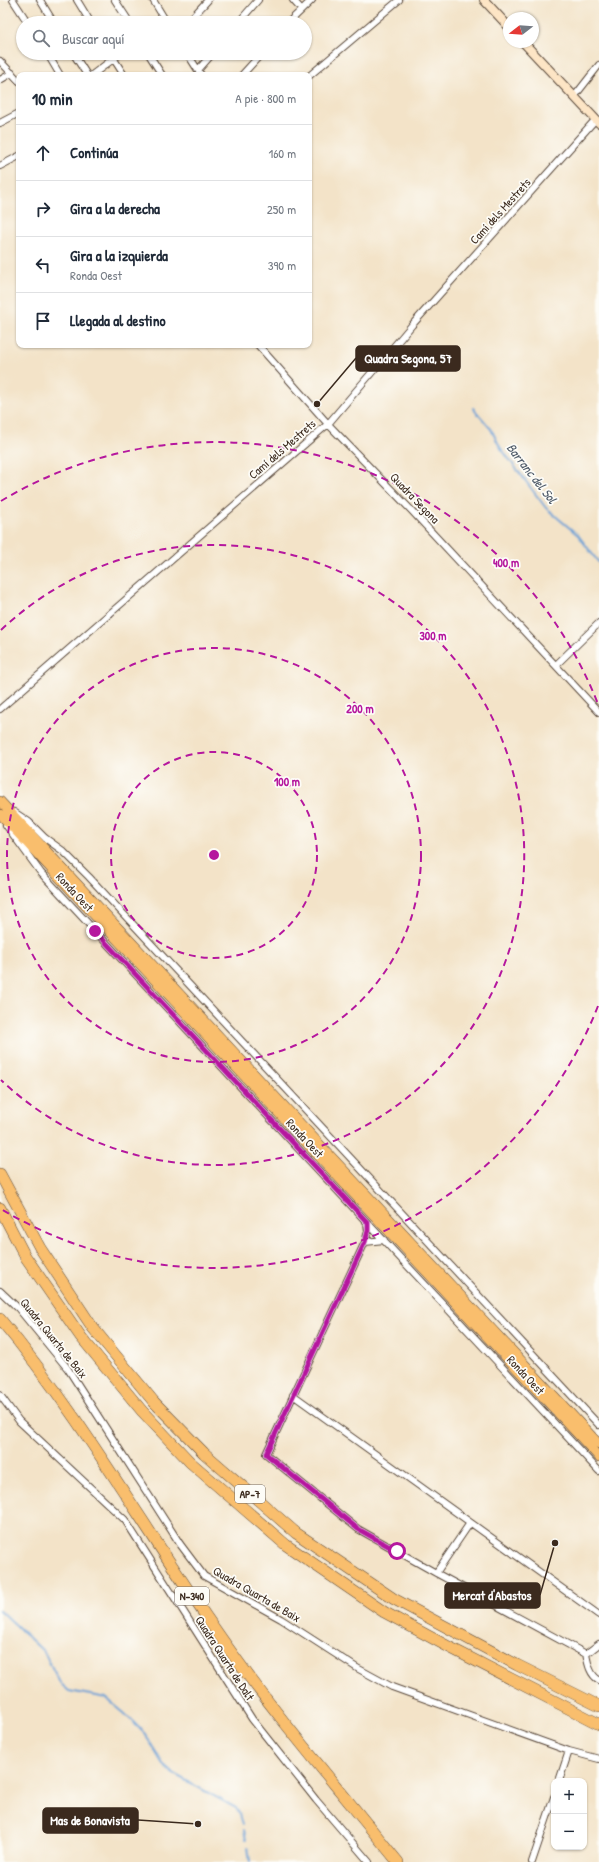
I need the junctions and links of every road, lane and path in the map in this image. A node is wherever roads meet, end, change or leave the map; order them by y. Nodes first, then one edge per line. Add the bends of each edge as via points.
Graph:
1 (13, 0) edge
2 (40, 0) edge
3 (77, 0) edge
4 (115, 0) edge
5 (153, 0) edge
6 (208, 0) edge
7 (258, 0) edge
8 (293, 0) edge
9 (312, 0) edge
10 (399, 0) edge
11 (484, 0) edge
12 (301, 9) junction
13 (23, 16) edge
14 (50, 16) edge
15 (87, 16) edge
16 (125, 16) edge
17 (161, 16) edge
18 (193, 16) edge
19 (244, 16) edge
20 (294, 16) edge
21 (503, 21) edge
22 (529, 48) edge
23 (51, 60) edge
24 (77, 60) edge
25 (108, 60) edge
26 (115, 60) edge
27 (152, 60) edge
28 (191, 60) edge
29 (208, 60) edge
30 (256, 60) edge
31 (0, 61) edge
32 (599, 65) edge
33 (58, 72) edge
34 (85, 72) edge
35 (95, 72) edge
36 (122, 72) edge
37 (160, 72) edge
38 (198, 72) edge
39 (200, 72) edge
40 (245, 72) edge
41 (12, 73) junction
42 (312, 73) edge
43 (16, 78) edge
44 (0, 80) edge
45 (574, 97) junction
46 (16, 115) edge
47 (597, 121) edge
48 (0, 123) edge
49 (16, 158) edge
50 (0, 166) edge
51 (261, 348) edge
52 (328, 424) junction
53 (599, 623) edge
54 (556, 665) junction
55 (0, 709) edge
56 (599, 712) edge
57 (1, 809) edge
58 (0, 1174) edge
59 (0, 1208) edge
60 (368, 1223) junction
61 (384, 1240) junction
62 (365, 1242) junction
63 (0, 1291) edge
64 (0, 1319) edge
65 (0, 1395) edge
66 (293, 1395) junction
67 (599, 1426) edge
68 (599, 1444) edge
69 (599, 1457) edge
70 (599, 1471) edge
71 (470, 1523) junction
72 (436, 1573) junction
73 (599, 1615) edge
74 (599, 1644) edge
75 (586, 1654) junction
76 (599, 1680) edge
77 (599, 1706) edge
78 (599, 1724) edge
79 (569, 1751) junction
80 (599, 1759) edge
81 (560, 1778) edge
82 (551, 1806) edge
83 (369, 1862) edge
84 (398, 1862) edge
85 (532, 1862) edge

1 - 13 street
2 - 14 street
3 - 15 street
4 - 16 street
5 - 17 street
6 - 18 street
7 - 19 street
8 - 12 street
9 - 12 street
10 - 42 street
11 - 21 street
12 - 20 street
22 - 45 street
23 - 33 street
24 - 34 street
25 - 35 street
26 - 36 street
27 - 37 street
28 - 38 street
29 - 39 street
30 - 40 street
31 - 41 street
32 - 45 street
41 - 43 street
41 - 44 street
45 - 47 street
46 - 48 street
47 - 52 street, Camí dels Mestrets via 412,325
49 - 50 street
51 - 52 street, Quadra Segona
52 - 54 street, Quadra Segona
52 - 55 street, Camí dels Mestrets
53 - 54 street
54 - 56 street, Quadra Segona
57 - 60 street, Ronda Oest via 14,837 42,873
57 - 67 street, Ronda Oest via 29,822 63,851
57 - 68 main road, Ronda Oest
57 - 69 main road, Ronda Oest
58 - 77 highway, AP-7 via 40,1248 93,1328 154,1402 204,1453 296,1533 394,1599
59 - 78 highway, AP-7 via 25,1256 81,1337 142,1411 190,1462 286,1545 384,1612
60 - 61 street, Ronda Oest
60 - 62 street
61 - 62 street
61 - 70 street, Ronda Oest
62 - 66 street
63 - 79 street, Quadra Quarta de Baix via 18,1308 68,1369 180,1544 204,1576 281,1619 357,1668 392,1687
64 - 84 highway, N-340 via 61,1398 212,1626 281,1718
65 - 83 street, Quadra Quarta de Dalt via 19,1421 125,1520 252,1719
66 - 71 street
66 - 72 street via 266,1454 358,1529
71 - 72 street
71 - 73 street
72 - 75 street
74 - 75 street
75 - 76 street via 589,1667
79 - 80 street, Quadra Quarta de Baix
79 - 81 street
82 - 85 street

